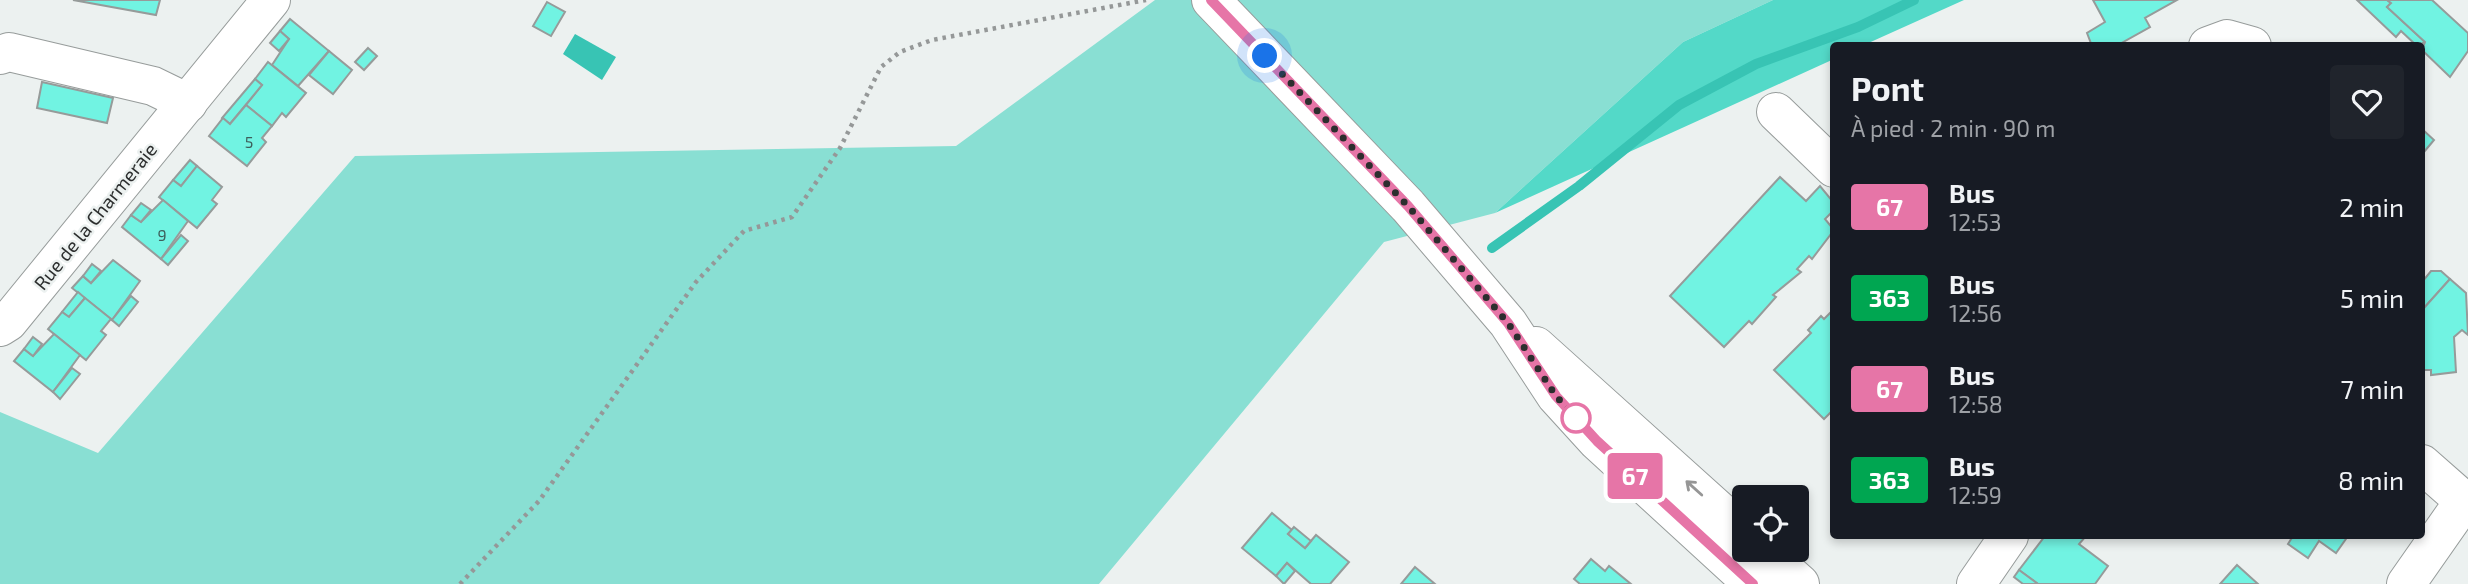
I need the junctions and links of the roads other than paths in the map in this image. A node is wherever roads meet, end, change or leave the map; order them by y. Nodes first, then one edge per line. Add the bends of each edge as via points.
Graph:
1 (271, 0) edge
2 (1211, 0) edge
3 (2219, 42) edge
4 (2238, 42) edge
5 (0, 55) edge
6 (188, 103) junction
7 (1776, 113) dead end
8 (1830, 164) edge
9 (1508, 323) junction
10 (0, 327) edge
11 (2425, 466) edge
12 (2467, 500) edge
13 (1732, 522) edge
14 (2007, 539) edge
15 (1775, 562) edge
16 (1753, 584) edge
17 (1800, 584) edge
18 (1976, 584) edge
19 (2406, 584) edge

1 - 6 main road, Rue de la Charmeraie
2 - 9 main road via 1408,206
3 - 4 main road
5 - 6 main road via 9,52 153,86
6 - 10 main road, Rue de la Charmeraie via 8,323
7 - 8 main road
13 -> 9 main road
9 - 16 main road via 1556,396 1589,432
11 - 12 main road
12 - 19 main road
14 - 18 main road
15 - 17 main road

